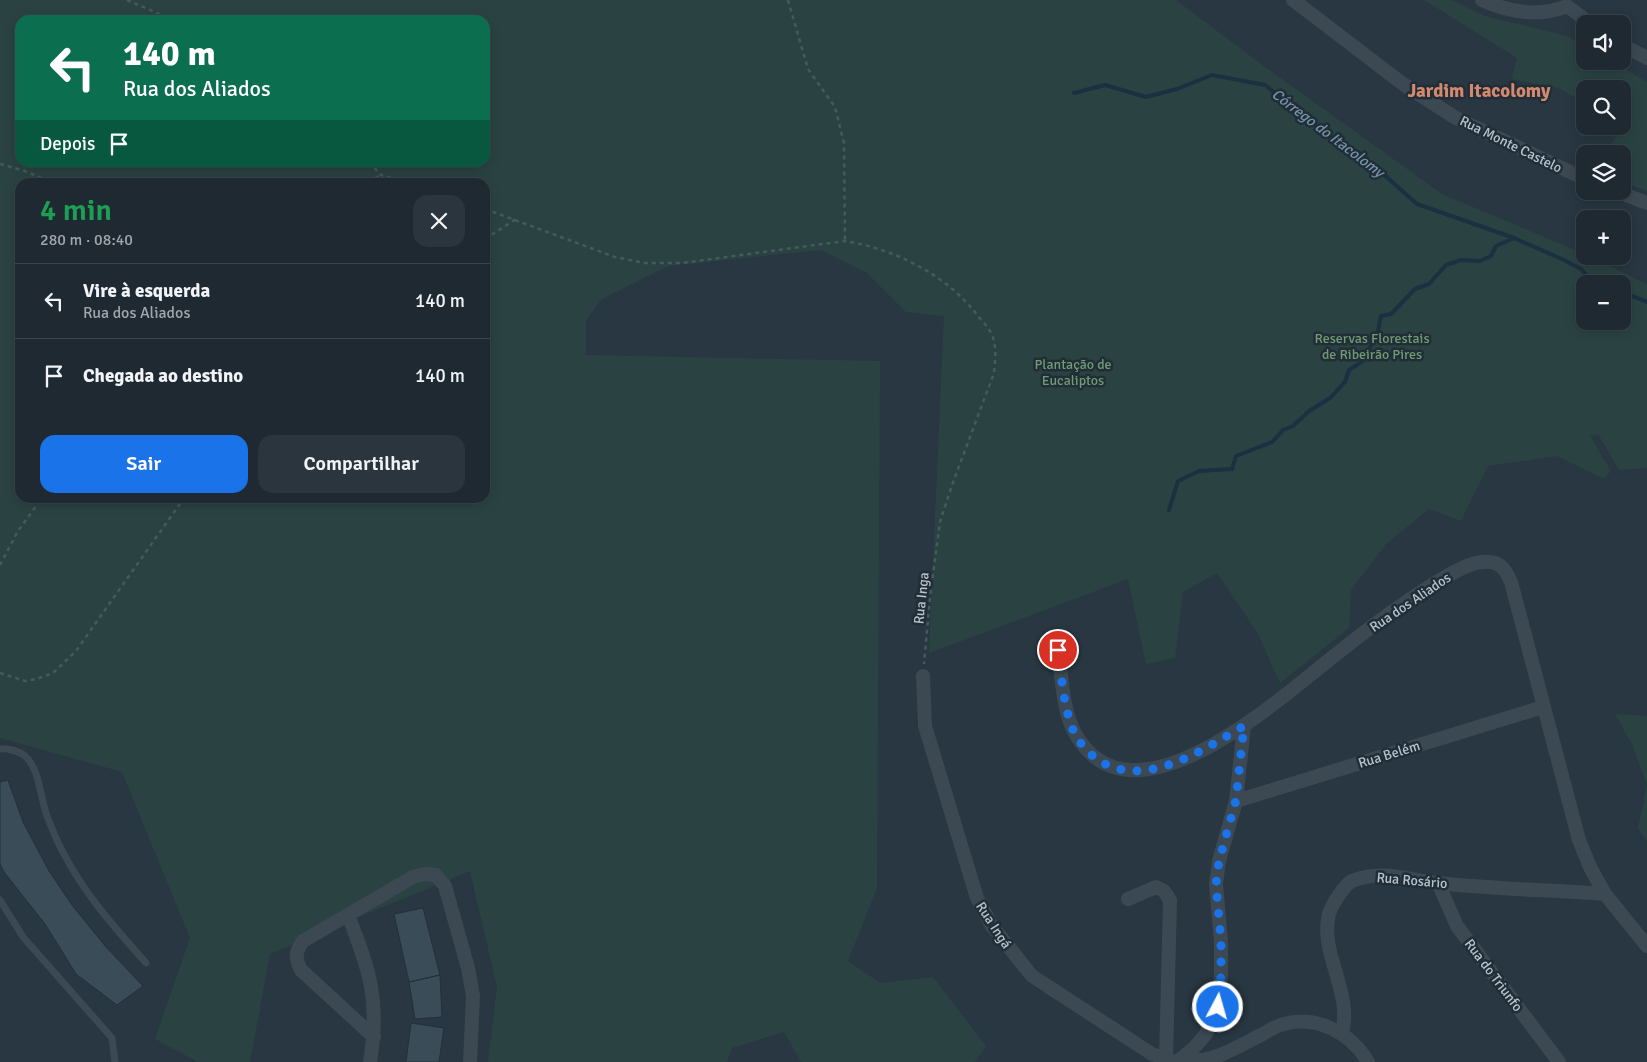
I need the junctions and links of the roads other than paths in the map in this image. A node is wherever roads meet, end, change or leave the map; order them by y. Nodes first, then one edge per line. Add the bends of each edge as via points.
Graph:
1 (1293, 0) edge
2 (1482, 0) edge
3 (1562, 3) edge
4 (1579, 15) edge
5 (1631, 50) edge
6 (1647, 58) edge
7 (1576, 175) edge
8 (1631, 197) edge
9 (1647, 203) edge
10 (1058, 650) dead end
11 (923, 676) road end
12 (1543, 707) junction
13 (1244, 726) junction
14 (0, 749) edge
15 (1236, 800) junction
16 (1438, 883) junction
17 (1605, 894) junction
18 (1128, 899) dead end
19 (0, 900) edge
20 (348, 915) junction
21 (1647, 946) edge
22 (146, 963) dead end
23 (1342, 1033) junction
24 (374, 1037) junction
25 (115, 1062) edge
26 (370, 1062) edge
27 (470, 1062) edge
28 (1173, 1062) edge
29 (1185, 1062) edge
30 (1368, 1062) edge
31 (1560, 1062) edge

1 - 7 street, Rua Monte Castelo via 1403,84 1456,118
2 - 3 street via 1524,13 1553,12
3 - 4 street
5 - 6 street
8 - 9 street
10 - 13 street, Rua dos Aliados via 1066,708 1075,733 1087,751 1104,764 1127,771 1157,768 1195,754
11 - 28 street, Rua Ingá via 925,726 977,898 992,926 1032,976 1152,1054
12 - 13 street, Rua dos Aliados via 1511,582 1504,568 1494,562 1460,569 1420,593
12 - 15 street, Rua Belém
12 - 17 street, Rua dos Aliados via 1579,840
13 - 15 street
14 - 22 lane via 25,756 33,768 47,815 64,854 108,921
15 - 28 street via 1216,884 1221,941 1218,1007 1206,1034 1194,1048
16 - 17 street, Rua Rosário
16 - 23 street, Rua Rosário via 1375,875 1350,881 1337,898 1329,913 1327,931 1344,1002
16 - 31 street, Rua do Triunfo via 1457,926
17 - 21 street, Rua dos Aliados
18 - 28 street via 1156,888 1164,891 1170,900
19 - 25 lane via 23,936 112,1038
20 - 24 street via 371,980 375,1006
20 - 24 street via 303,941 297,950 296,960 301,970
20 - 27 street via 413,877 436,875 441,880 468,968 473,996
23 - 29 street via 1306,1022 1284,1024 1212,1059
23 - 30 street
24 - 26 street

